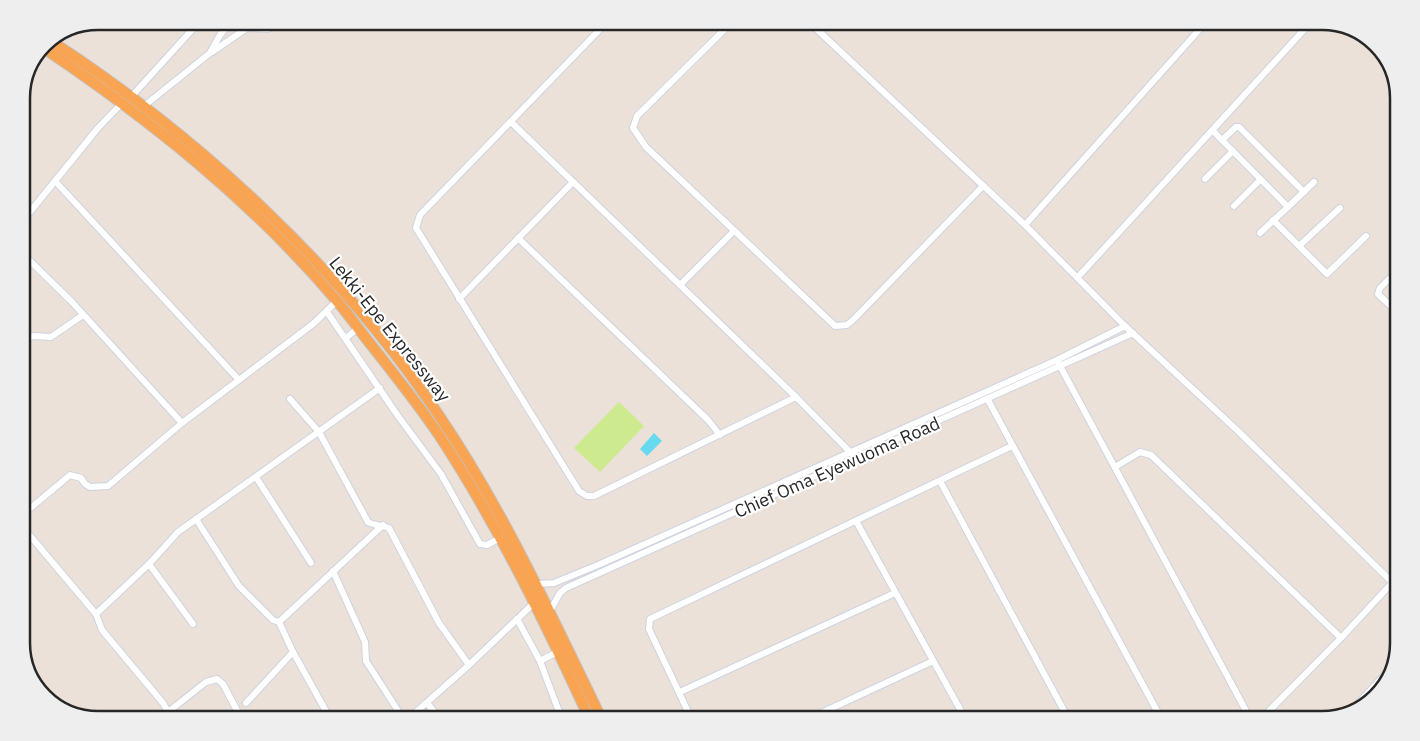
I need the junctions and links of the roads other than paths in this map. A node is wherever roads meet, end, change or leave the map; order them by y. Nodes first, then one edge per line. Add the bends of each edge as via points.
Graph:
1 (192, 30) edge
2 (224, 30) edge
3 (244, 30) edge
4 (599, 30) edge
5 (725, 30) edge
6 (817, 30) edge
7 (1199, 30) edge
8 (1304, 30) edge
9 (56, 45) edge
10 (49, 52) edge
11 (210, 53) junction
12 (132, 96) junction
13 (123, 102) junction
14 (144, 106) junction
15 (511, 122) junction
16 (1213, 131) junction
17 (1222, 140) junction
18 (1232, 152) junction
19 (1205, 178) dead end
20 (1260, 180) junction
21 (55, 181) junction
22 (573, 182) junction
23 (1314, 182) dead end
24 (982, 187) junction
25 (1304, 192) junction
26 (1234, 206) dead end
27 (1288, 207) junction
28 (1340, 208) dead end
29 (30, 212) edge
30 (1273, 220) junction
31 (1025, 224) junction
32 (734, 230) junction
33 (1260, 233) dead end
34 (1366, 236) dead end
35 (518, 238) junction
36 (1299, 246) junction
37 (30, 261) edge
38 (1078, 277) junction
39 (1390, 277) edge
40 (680, 285) junction
41 (459, 299) junction
42 (337, 301) junction
43 (1390, 305) edge
44 (327, 312) junction
45 (83, 315) junction
46 (1125, 326) junction
47 (358, 328) junction
48 (1133, 333) junction
49 (30, 337) edge
50 (346, 338) junction
51 (1057, 360) junction
52 (1060, 367) junction
53 (239, 380) junction
54 (380, 388) junction
55 (796, 397) junction
56 (290, 399) dead end
57 (988, 400) junction
58 (182, 423) junction
59 (319, 432) junction
60 (720, 435) junction
61 (1012, 446) junction
62 (851, 452) junction
63 (854, 459) junction
64 (1116, 467) junction
65 (256, 477) junction
66 (940, 481) junction
67 (30, 508) edge
68 (196, 518) junction
69 (856, 521) junction
70 (383, 525) junction
71 (30, 537) edge
72 (500, 538) junction
73 (311, 563) dead end
74 (149, 564) junction
75 (333, 571) junction
76 (1390, 581) edge
77 (537, 584) junction
78 (1390, 585) edge
79 (895, 593) junction
80 (534, 602) junction
81 (550, 611) junction
82 (96, 614) junction
83 (517, 618) junction
84 (279, 622) junction
85 (193, 624) dead end
86 (1342, 638) junction
87 (293, 652) junction
88 (559, 652) junction
89 (933, 661) junction
90 (540, 662) junction
91 (469, 665) junction
92 (1379, 680) edge
93 (680, 692) junction
94 (1365, 695) edge
95 (246, 703) dead end
96 (427, 703) junction
97 (167, 711) edge
98 (169, 711) edge
99 (237, 711) edge
100 (326, 711) edge
101 (400, 711) edge
102 (417, 711) edge
103 (434, 711) edge
104 (559, 711) edge
105 (586, 711) edge
106 (598, 711) edge
107 (688, 711) edge
108 (825, 711) edge
109 (961, 711) edge
110 (1065, 711) edge
111 (1157, 711) edge
112 (1246, 711) edge
113 (1269, 711) edge

1 - 12 street
2 - 11 street
3 - 11 street
4 - 15 street
5 - 32 street via 637,116 633,128 646,146
6 - 24 street
7 - 31 street
8 - 16 street
9 - 12 highway, Lekki-Epe Expressway
10 - 13 highway, Lekki-Epe Expressway
11 - 14 street
12 - 14 highway, Lekki-Epe Expressway
13 - 21 street
13 - 42 highway, Lekki-Epe Expressway via 227,188
14 - 77 highway, Lekki-Epe Expressway via 220,168 275,220 374,330 440,417 484,487
15 - 22 street
15 - 41 street via 416,221 416,228
16 - 17 street
16 - 38 street
17 - 18 street
17 - 25 street via 1236,126 1240,127
18 - 19 street
18 - 20 street
20 - 26 street
20 - 27 street
21 - 29 street
21 - 53 street
22 - 35 street
22 - 40 street
23 - 25 street
24 - 31 street
24 - 32 street via 854,319 841,327 828,320
25 - 27 street
27 - 30 street
28 - 36 street
30 - 33 street
30 - 36 street
31 - 38 street
32 - 40 street
34 - 36 street via 1327,274
35 - 41 street
35 - 60 street
37 - 45 street
38 - 46 street
39 - 43 street via 1378,294
40 - 55 street
41 - 60 street via 579,491 587,496 594,496
42 - 44 street
42 - 47 highway, Lekki-Epe Expressway
44 - 50 street
44 - 53 street
45 - 49 street via 51,337
45 - 58 street
46 - 48 street
46 - 51 street, Chief Oma Eyewuoma Road
47 - 50 street
47 - 72 highway, Lekki-Epe Expressway via 439,434
48 - 52 street, Chief Oma Eyewuoma Road
48 - 76 street
50 - 54 street
51 - 52 street
51 - 62 street, Chief Oma Eyewuoma Road
52 - 57 street, Chief Oma Eyewuoma Road
52 - 64 street
53 - 58 street
54 - 59 street
54 - 72 street via 441,474 480,544 487,545
55 - 60 street
55 - 62 street
56 - 59 street
57 - 61 street
57 - 63 street, Chief Oma Eyewuoma Road
58 - 67 street via 108,486 90,487 81,478 70,475
59 - 65 street
59 - 70 street via 368,522 374,526
61 - 66 street
61 - 111 street
62 - 63 street
62 - 77 street, Chief Oma Eyewuoma Road via 598,565 554,583
63 - 81 street, Chief Oma Eyewuoma Road via 566,588
64 - 86 street via 1140,452 1150,455
64 - 112 street
65 - 68 street
65 - 73 street
66 - 69 street
66 - 110 street
68 - 74 street via 178,532
68 - 84 street via 239,586 273,620
69 - 79 street
69 - 93 street via 650,619 649,629
70 - 75 street
70 - 91 street via 389,528 435,616
71 - 82 street
72 - 80 highway, Lekki-Epe Expressway
74 - 82 street
74 - 85 street
75 - 84 street
75 - 101 street via 365,642 366,661
77 - 81 highway, Lekki-Epe Expressway
78 - 86 street
79 - 89 street
79 - 93 street
80 - 83 street
80 - 88 highway, Lekki-Epe Expressway
81 - 106 highway, Lekki-Epe Expressway
82 - 97 street via 102,630 123,652
83 - 90 street
83 - 91 street
84 - 87 street
86 - 113 street
87 - 95 street
87 - 100 street
88 - 90 street
88 - 105 highway, Lekki-Epe Expressway
89 - 108 street
89 - 109 street
90 - 104 street
91 - 96 street
92 - 94 street
93 - 107 street
96 - 102 street
96 - 103 street
98 - 99 street via 206,682 216,679 223,684

